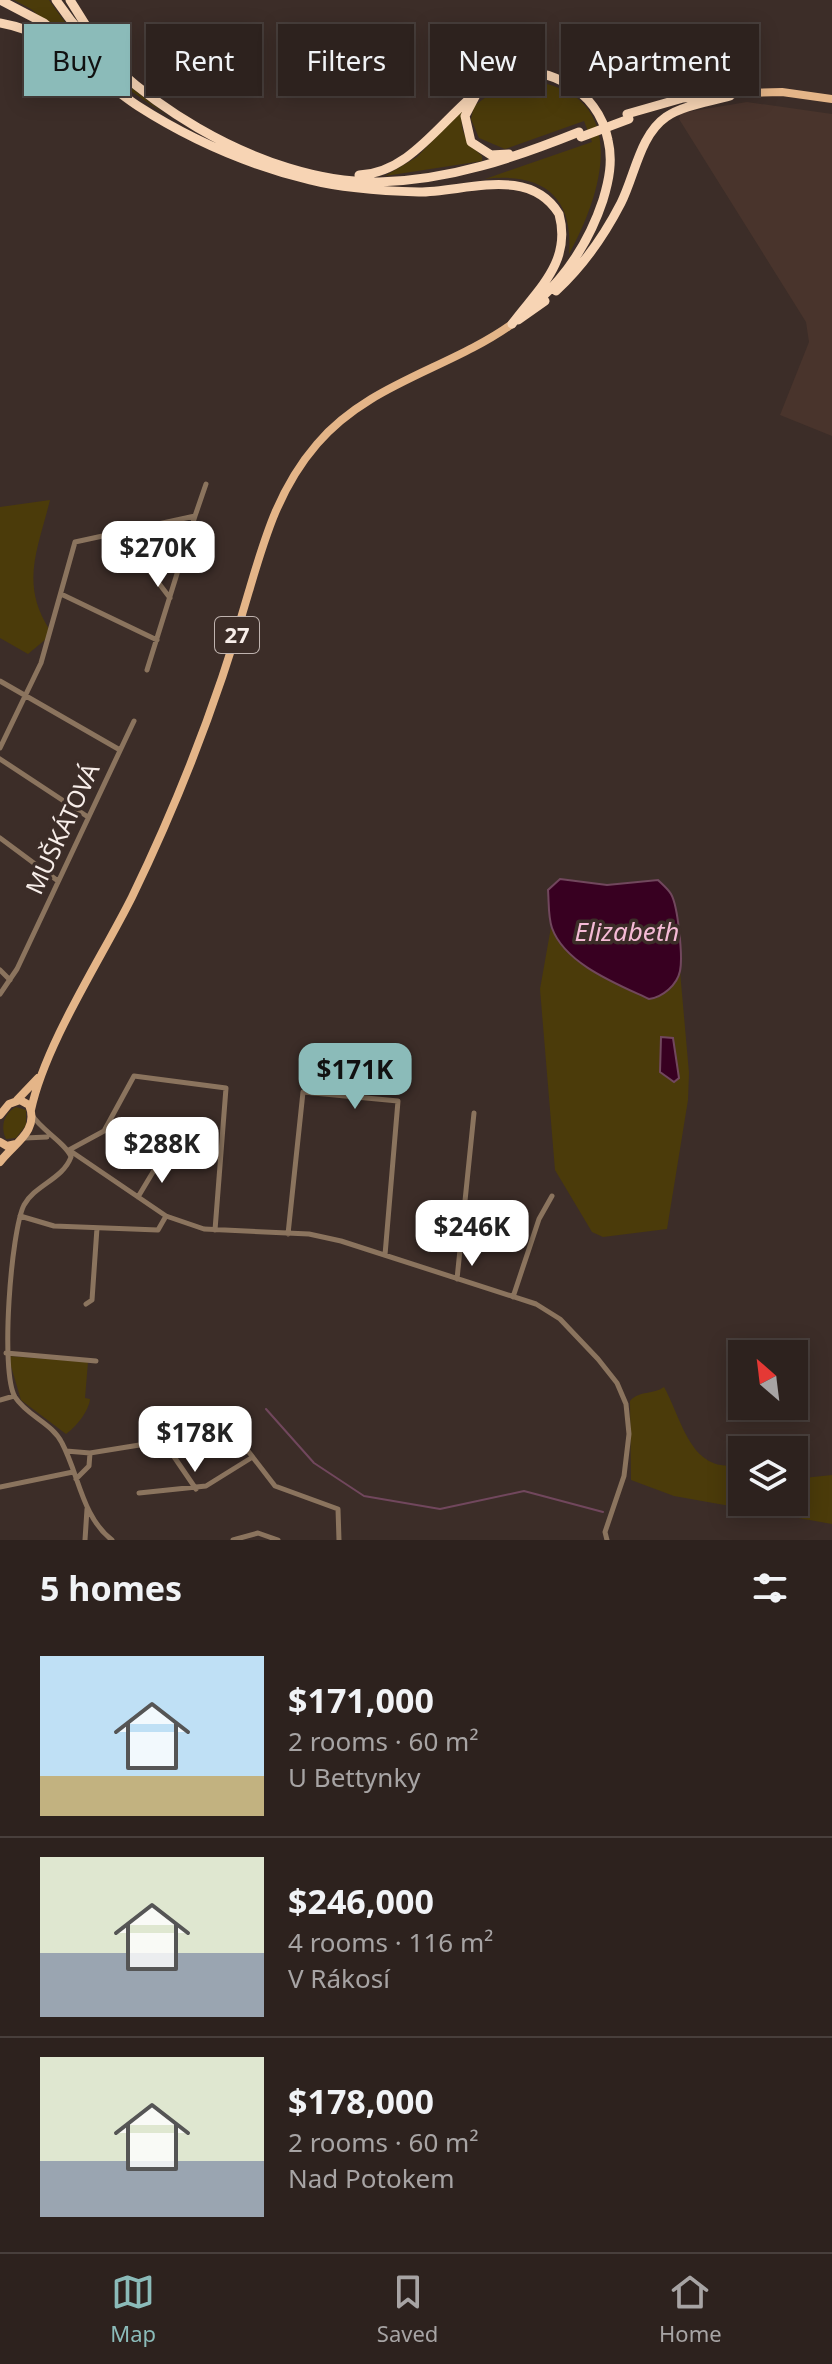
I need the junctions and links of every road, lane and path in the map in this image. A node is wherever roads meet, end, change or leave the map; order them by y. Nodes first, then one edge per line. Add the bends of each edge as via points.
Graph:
1 (0, 0) edge
2 (56, 0) edge
3 (70, 0) edge
4 (0, 23) edge
5 (545, 77) edge
6 (759, 93) edge
7 (146, 94) edge
8 (146, 94) edge
9 (149, 96) edge
10 (472, 96) edge
11 (476, 96) edge
12 (723, 96) edge
13 (728, 96) edge
14 (832, 99) edge
15 (184, 132) junction
16 (580, 134) junction
17 (319, 174) junction
18 (382, 189) junction
19 (512, 324) junction
20 (206, 484) dead end
21 (195, 516) junction
22 (120, 532) junction
23 (61, 594) junction
24 (170, 598) junction
25 (157, 640) junction
26 (147, 670) dead end
27 (0, 681) edge
28 (25, 697) junction
29 (134, 721) dead end
30 (0, 748) edge
31 (120, 750) junction
32 (0, 759) edge
33 (88, 817) junction
34 (0, 838) edge
35 (58, 881) junction
36 (0, 970) edge
37 (10, 980) junction
38 (0, 994) edge
39 (41, 1074) junction
40 (6, 1108) edge
41 (32, 1112) junction
42 (474, 1113) dead end
43 (51, 1138) junction
44 (0, 1142) edge
45 (19, 1142) junction
46 (69, 1150) junction
47 (162, 1157) dead end
48 (0, 1162) edge
49 (552, 1196) dead end
50 (138, 1197) junction
51 (20, 1216) junction
52 (166, 1216) junction
53 (97, 1228) junction
54 (215, 1230) junction
55 (288, 1234) junction
56 (385, 1255) junction
57 (457, 1279) junction
58 (513, 1297) junction
59 (86, 1304) dead end
60 (6, 1353) junction
61 (96, 1361) dead end
62 (14, 1396) junction
63 (0, 1401) edge
64 (218, 1412) dead end
65 (166, 1439) dead end
66 (158, 1442) dead end
67 (66, 1451) junction
68 (90, 1453) junction
69 (251, 1458) junction
70 (73, 1472) junction
71 (76, 1479) junction
72 (0, 1487) edge
73 (196, 1489) junction
74 (139, 1493) dead end
75 (88, 1508) junction
76 (85, 1540) edge
77 (109, 1540) edge
78 (233, 1540) edge
79 (278, 1540) edge
80 (339, 1540) edge
81 (607, 1540) edge

1 - 15 highway via 44,23
2 - 7 highway via 94,47
3 - 8 highway via 101,48
4 - 15 highway via 60,44 137,105
5 - 19 highway via 562,81 593,106 604,126 609,147 606,190 584,244 548,293
6 - 14 main road
9 - 17 highway via 217,140
10 - 17 highway via 393,168 364,175
11 - 16 highway via 465,124 471,142 487,153 506,155
12 - 16 highway, bridge via 628,116
13 - 19 highway via 658,123 623,200 590,254 540,306
15 - 18 highway via 253,164 336,186
16 - 17 highway via 457,173 378,182
16 - 18 highway via 511,164
18 - 19 highway via 419,192 514,185 536,191 553,204 562,225 557,264
19 - 39 main road, 27 via 357,408 320,440 286,487 269,524 190,769
20 - 21 street
21 - 22 street
21 - 24 street
22 - 23 street via 75,542
22 - 24 street
23 - 25 street
23 - 28 street
24 - 25 street
25 - 26 street
27 - 28 street
28 - 30 street
28 - 31 street
29 - 31 street, MUŠKÁTOVÁ
31 - 33 street, MUŠKÁTOVÁ
32 - 33 street
33 - 35 street, MUŠKÁTOVÁ
34 - 35 street
35 - 37 street, MUŠKÁTOVÁ
36 - 37 street
37 - 38 street, MUŠKÁTOVÁ
39 - 40 main road, 27
39 - 41 main road, 27
40 - 41 main road, 27 via 26,1102
41 - 43 street
41 - 45 main road, 27
42 - 57 street
43 - 45 street via 36,1135
43 - 46 street
44 - 45 main road
45 - 48 main road, 27
46 - 50 street
46 - 51 street via 66,1167 26,1201
46 - 54 street via 104,1131 134,1076 226,1088
47 - 50 street
49 - 58 street
50 - 52 street
51 - 53 street via 54,1226
51 - 60 street
52 - 53 street via 158,1230
52 - 54 street
53 - 59 street via 92,1300
54 - 55 street
55 - 56 street via 330,1239
55 - 56 street via 303,1092 398,1101
56 - 57 street
57 - 58 street
58 - 81 street via 560,1319 617,1383 626,1404 628,1455
60 - 61 street
60 - 62 street
62 - 63 street
62 - 67 street via 53,1431
64 - 69 street
65 - 73 street
66 - 68 street
67 - 68 street
67 - 70 street
68 - 71 street via 89,1466
69 - 73 street
69 - 80 street via 275,1486 338,1509
70 - 71 street
70 - 72 street
71 - 75 street
73 - 74 street
75 - 76 street
75 - 77 street
78 - 79 street via 258,1533

